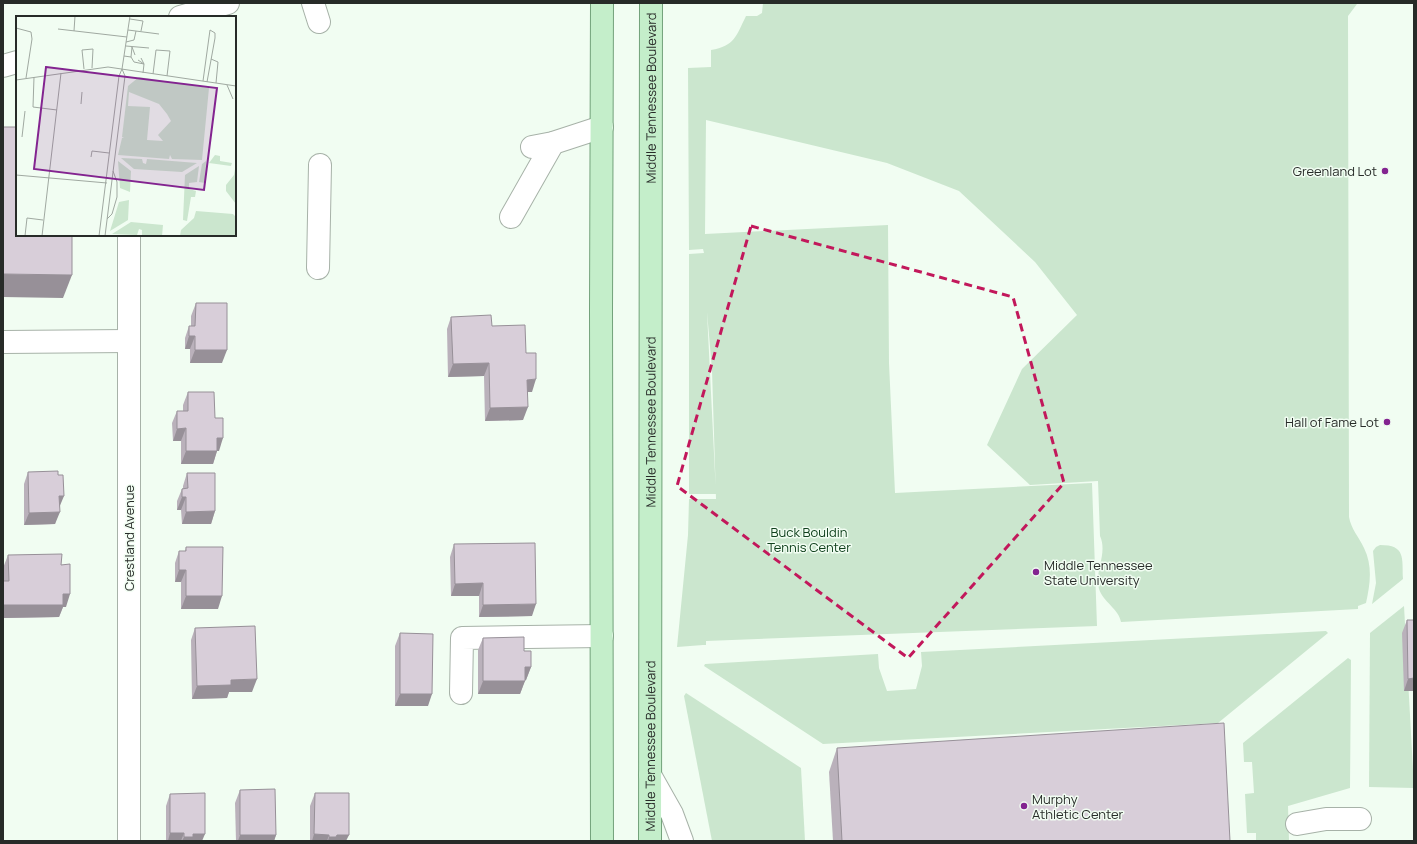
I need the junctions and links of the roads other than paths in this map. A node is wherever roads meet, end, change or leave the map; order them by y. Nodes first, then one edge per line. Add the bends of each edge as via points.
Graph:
1 (228, 3) edge
2 (602, 3) edge
3 (650, 3) edge
4 (183, 16) edge
5 (16, 62) edge
6 (3, 66) edge
7 (602, 127) junction
8 (553, 143) junction
9 (532, 147) dead end
10 (320, 165) dead end
11 (511, 217) dead end
12 (129, 236) edge
13 (318, 268) dead end
14 (129, 341) junction
15 (3, 342) edge
16 (602, 636) junction
17 (461, 692) dead end
18 (650, 775) junction
19 (1360, 819) dead end
20 (1297, 824) dead end
21 (129, 841) edge
22 (602, 841) edge
23 (650, 841) edge
24 (682, 841) edge

1 - 4 street
2 - 7 main road
3 - 18 main road, Middle Tennessee Boulevard
5 - 6 street
7 - 8 street
7 - 16 main road
8 - 9 street
8 - 11 street
10 - 13 street
12 - 14 street, Crestland Avenue
14 - 15 street
14 - 21 street, Crestland Avenue
16 - 17 street via 462,638
16 - 22 main road
18 - 23 main road, Middle Tennessee Boulevard
18 - 24 street via 672,814
19 - 20 street via 1326,819

